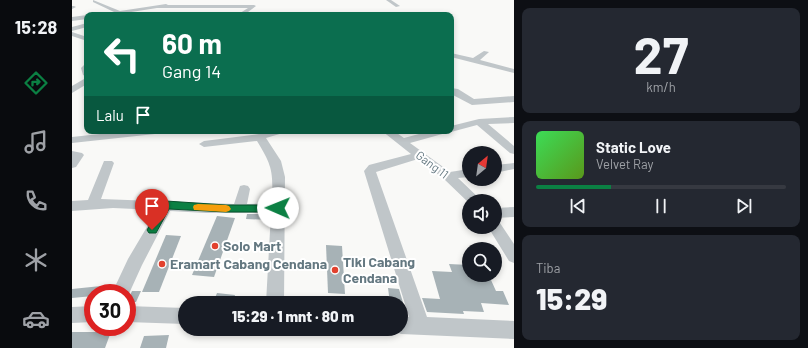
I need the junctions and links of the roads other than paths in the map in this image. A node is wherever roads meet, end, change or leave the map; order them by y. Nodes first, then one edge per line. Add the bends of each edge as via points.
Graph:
1 (220, 0) edge
2 (388, 0) edge
3 (487, 0) edge
4 (95, 1) dead end
5 (258, 1) dead end
6 (149, 2) dead end
7 (497, 2) edge
8 (479, 4) dead end
9 (208, 5) junction
10 (398, 6) dead end
11 (161, 7) junction
12 (231, 7) junction
13 (186, 8) junction
14 (200, 11) dead end
15 (119, 12) joint
16 (176, 12) edge
17 (222, 12) dead end
18 (245, 12) edge
19 (84, 17) edge
20 (72, 19) edge
21 (84, 26) edge
22 (72, 29) edge
23 (72, 34) edge
24 (84, 39) edge
25 (84, 41) edge
26 (78, 42) dead end
27 (486, 52) dead end
28 (454, 56) edge
29 (463, 58) junction
30 (454, 61) edge
31 (474, 61) junction
32 (514, 71) edge
33 (84, 83) edge
34 (72, 90) edge
35 (454, 92) edge
36 (514, 99) edge
37 (514, 120) edge
38 (480, 122) junction
39 (454, 128) edge
40 (127, 134) edge
41 (270, 134) edge
42 (391, 134) edge
43 (431, 134) edge
44 (260, 137) junction
45 (72, 140) edge
46 (402, 142) junction
47 (204, 144) dead end
48 (514, 151) edge
49 (72, 154) edge
50 (420, 155) junction
51 (108, 164) dead end
52 (72, 165) edge
53 (514, 166) edge
54 (502, 168) edge
55 (462, 174) edge
56 (448, 176) junction
57 (244, 188) dead end
58 (467, 194) edge
59 (93, 203) junction
60 (166, 205) junction
61 (72, 206) edge
62 (240, 208) junction
63 (278, 208) junction
64 (514, 212) edge
65 (502, 213) edge
66 (499, 234) edge
67 (514, 257) edge
68 (125, 284) edge
69 (275, 296) edge
70 (72, 314) edge
71 (84, 314) edge
72 (136, 314) edge
73 (178, 316) edge
74 (408, 325) edge
75 (421, 326) junction
76 (514, 330) edge

1 - 9 street
2 - 10 street
3 - 7 street
3 - 8 street
4 - 15 street
5 - 9 street
6 - 11 street
9 - 11 street via 180,2
9 - 12 street
9 - 13 street
9 - 14 street
11 - 13 street
11 - 15 street
12 - 17 street
12 - 18 street via 254,6
13 - 16 street
19 - 20 street
21 - 22 street
23 - 24 street
25 - 26 street
27 - 31 street
28 - 29 street
29 - 30 street
29 - 31 street
31 - 32 street
33 - 34 street
35 - 36 street via 472,102
37 - 38 street
38 - 39 street
38 - 48 street
40 - 45 street
41 - 44 street
42 - 46 street, Gang 11
43 - 46 street
44 - 47 street
44 - 63 street via 275,161 279,177
46 - 50 street, Gang 11
49 - 52 street via 78,155
50 - 56 street, Gang 11
50 - 75 street via 371,168 370,171
51 - 59 street
53 - 54 street
55 - 56 street
56 - 58 street, Gang 11
57 - 62 street
59 - 60 street
59 - 61 street
60 - 62 street
60 - 68 street
62 - 63 street
63 - 69 street
64 - 65 street
66 - 67 street
70 - 71 street
72 - 73 street
74 - 75 street
75 - 76 street

